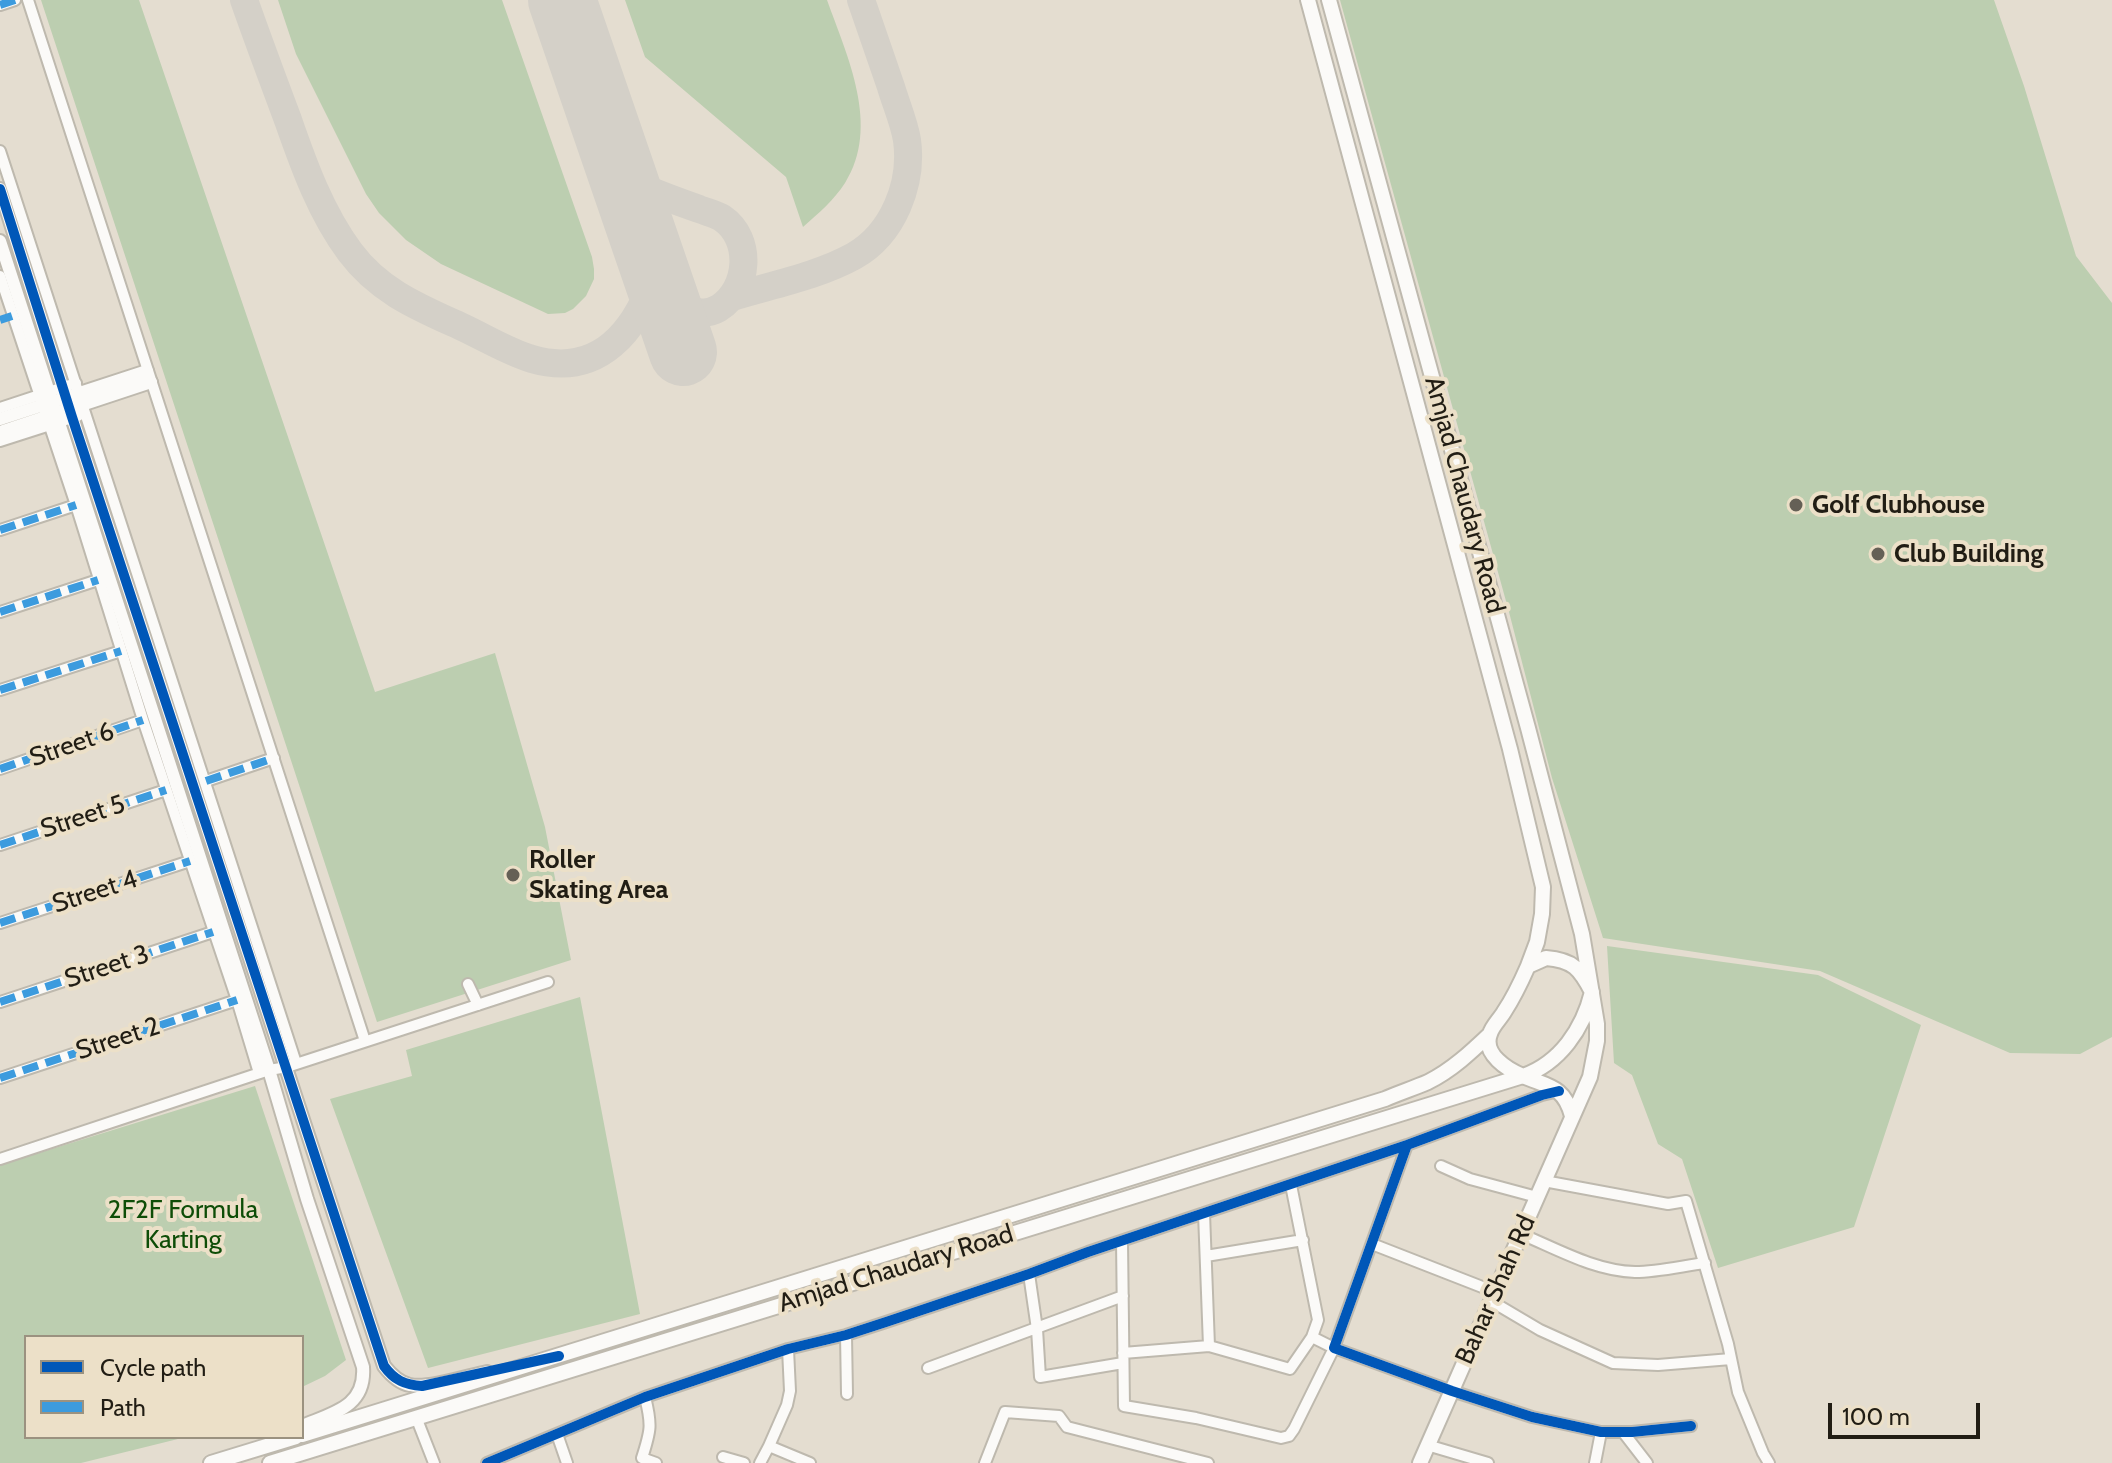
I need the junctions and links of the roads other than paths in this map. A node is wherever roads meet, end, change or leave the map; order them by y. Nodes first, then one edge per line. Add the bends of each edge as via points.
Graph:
1 (15, 0) edge
2 (28, 0) edge
3 (1308, 0) edge
4 (1329, 0) edge
5 (0, 5) edge
6 (0, 151) edge
7 (0, 189) edge
8 (0, 241) edge
9 (0, 276) edge
10 (12, 316) junction
11 (0, 320) edge
12 (149, 376) junction
13 (74, 400) junction
14 (0, 408) edge
15 (49, 409) junction
16 (0, 419) edge
17 (0, 432) edge
18 (0, 441) edge
19 (76, 505) junction
20 (0, 530) edge
21 (98, 580) junction
22 (0, 612) edge
23 (121, 651) junction
24 (0, 690) edge
25 (143, 720) junction
26 (274, 758) junction
27 (0, 769) edge
28 (206, 781) junction
29 (166, 790) junction
30 (0, 845) edge
31 (190, 861) junction
32 (0, 923) edge
33 (213, 932) junction
34 (1528, 966) junction
35 (548, 982) dead end
36 (468, 984) dead end
37 (1592, 992) junction
38 (237, 1000) junction
39 (0, 1002) edge
40 (478, 1005) junction
41 (1490, 1034) junction
42 (365, 1041) junction
43 (292, 1065) junction
44 (264, 1072) junction
45 (1523, 1076) junction
46 (0, 1078) edge
47 (1559, 1091) junction
48 (1572, 1116) junction
49 (1407, 1145) junction
50 (0, 1159) edge
51 (1441, 1166) dead end
52 (1544, 1181) junction
53 (1291, 1185) junction
54 (1537, 1197) junction
55 (1204, 1213) junction
56 (1521, 1234) junction
57 (1303, 1240) junction
58 (1122, 1241) junction
59 (1372, 1244) junction
60 (1206, 1256) junction
61 (1705, 1263) junction
62 (1029, 1274) junction
63 (1123, 1296) junction
64 (1493, 1297) junction
65 (1037, 1329) junction
66 (846, 1335) junction
67 (1312, 1337) junction
68 (1209, 1346) junction
69 (1334, 1348) junction
70 (788, 1349) junction
71 (559, 1356) junction
72 (1123, 1358) junction
73 (1731, 1359) junction
74 (928, 1368) dead end
75 (1452, 1391) junction
76 (847, 1394) dead end
77 (645, 1397) junction
78 (416, 1417) junction
79 (304, 1425) edge
80 (1691, 1426) dead end
81 (1601, 1432) junction
82 (1623, 1432) junction
83 (304, 1434) edge
84 (557, 1434) junction
85 (271, 1439) edge
86 (289, 1439) edge
87 (1427, 1445) junction
88 (769, 1446) junction
89 (723, 1457) dead end
90 (218, 1461) edge
91 (270, 1463) edge
92 (434, 1463) edge
93 (487, 1463) edge
94 (567, 1463) edge
95 (656, 1463) edge
96 (744, 1463) edge
97 (760, 1463) edge
98 (810, 1463) edge
99 (985, 1463) edge
100 (1208, 1463) edge
101 (1420, 1463) edge
102 (1488, 1463) edge
103 (1595, 1463) edge
104 (1647, 1463) edge
105 (1769, 1463) edge

1 - 5 street
2 - 12 street
3 - 34 main road, Amjad Chaudary Road via 1537,859 1542,914
4 - 37 main road, Amjad Chaudary Road via 1528,728
6 - 13 street
7 - 13 street
8 - 15 street
9 - 10 street
10 - 11 street
10 - 15 street
12 - 13 street
12 - 26 street
13 - 15 street
13 - 15 street
13 - 28 street
13 - 43 street
14 - 15 street
15 - 16 street
15 - 17 street
15 - 18 street
15 - 19 street
15 - 44 street
19 - 20 street
19 - 21 street
21 - 22 street
21 - 23 street
23 - 24 street
23 - 25 street
25 - 27 street, Street 6
25 - 29 street
26 - 28 street
26 - 42 street
28 - 43 street
29 - 30 street, Street 5
29 - 31 street
31 - 32 street, Street 4
31 - 33 street
33 - 38 street
33 - 39 street, Street 3
34 - 37 main road via 1546,958 1563,959 1584,976
34 - 41 main road
35 - 40 street
36 - 40 street
37 - 45 main road via 1582,1023 1567,1045 1543,1067
37 - 48 main road, Amjad Chaudary Road via 1597,1024 1594,1059
38 - 44 street
38 - 46 street, Street 2
40 - 42 street
41 - 45 main road via 1496,1058
41 - 71 main road, Amjad Chaudary Road via 1428,1082 1385,1099
42 - 43 street
43 - 44 street
43 - 71 street via 389,1373 408,1385 422,1386
44 - 50 street
44 - 79 street via 363,1367 364,1379 353,1401
45 - 47 main road
45 - 78 main road, Amjad Chaudary Road
47 - 48 main road
47 - 49 street
48 - 52 main road, Bahar Shah Rd
49 - 53 street
49 - 59 street
51 - 54 street
52 - 54 main road, Bahar Shah Rd
52 - 61 street via 1668,1204 1686,1201
53 - 55 street
53 - 57 street
54 - 56 main road, Bahar Shah Rd
55 - 58 street
55 - 60 street
56 - 61 street via 1616,1270
56 - 64 main road, Bahar Shah Rd
57 - 60 street
57 - 67 street via 1318,1320
58 - 62 street
58 - 63 street
59 - 64 street
59 - 69 street
60 - 68 street
61 - 73 street
62 - 65 street
62 - 66 street
63 - 65 street
63 - 72 street
64 - 73 street via 1540,1330 1613,1363
64 - 75 main road, Bahar Shah Rd
65 - 72 street via 1040,1377
65 - 74 street
66 - 70 street
66 - 76 street
67 - 68 street via 1290,1369
67 - 69 street
68 - 72 street
69 - 72 street via 1294,1429 1281,1438 1124,1406
69 - 75 street
70 - 77 street
70 - 88 street via 790,1391
71 - 83 main road, Amjad Chaudary Road
73 - 105 street via 1738,1392
75 - 81 street
75 - 87 main road, Bahar Shah Rd
77 - 84 street
77 - 95 street via 651,1421 642,1458
78 - 91 main road, Amjad Chaudary Road
78 - 92 street
80 - 82 street
81 - 82 street
81 - 103 street
82 - 104 street
84 - 93 street
84 - 94 street
85 - 90 street
86 - 90 main road, Amjad Chaudary Road
87 - 101 main road, Bahar Shah Rd
87 - 102 street
88 - 97 street
88 - 98 street
89 - 96 street
99 - 100 street via 1005,1412 1059,1416 1067,1427

